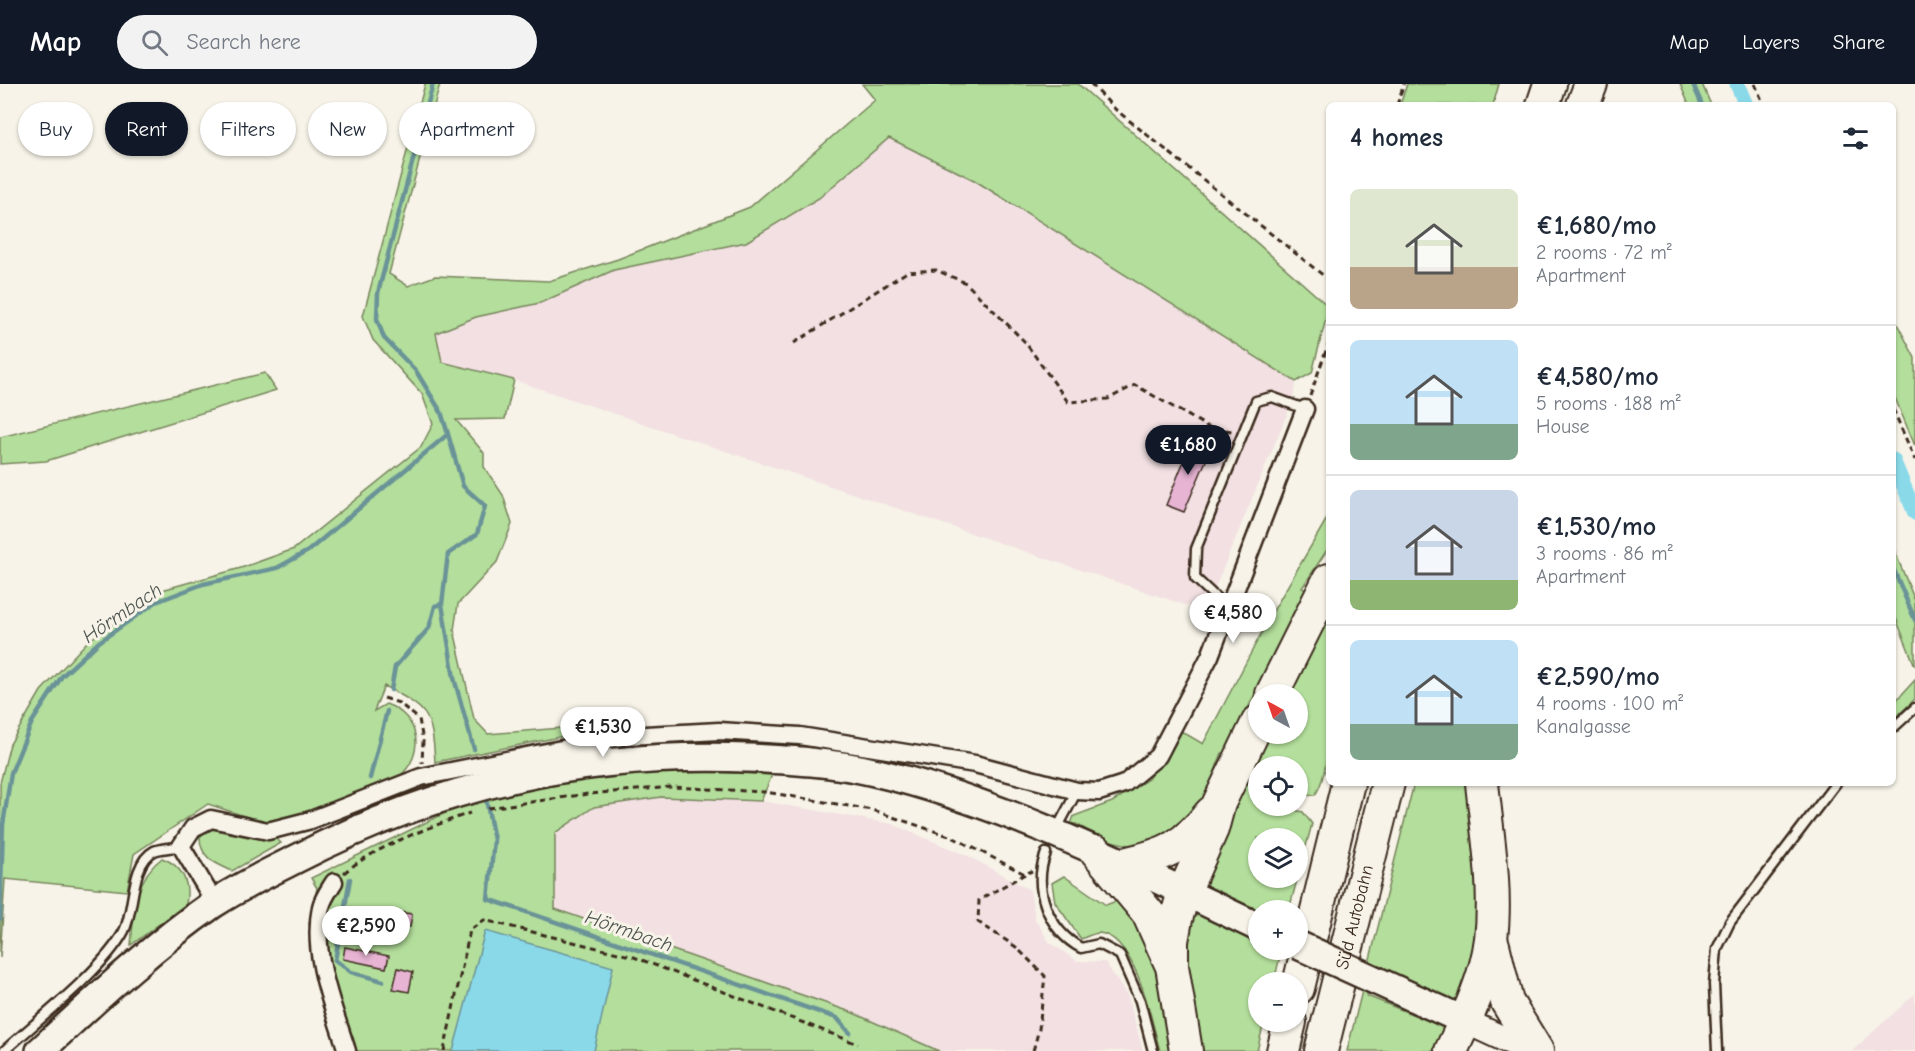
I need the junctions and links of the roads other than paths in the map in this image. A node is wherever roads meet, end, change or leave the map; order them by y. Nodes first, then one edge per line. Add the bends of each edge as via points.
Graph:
1 (1550, 84) edge
2 (1590, 84) edge
3 (1544, 102) edge
4 (1584, 102) edge
5 (1305, 409) joint
6 (1326, 586) edge
7 (1228, 609) junction
8 (1277, 684) edge
9 (1915, 708) edge
10 (1896, 725) edge
11 (1248, 743) edge
12 (1347, 786) edge
13 (1387, 786) edge
14 (1482, 786) edge
15 (1834, 786) edge
16 (1077, 791) junction
17 (1219, 802) junction
18 (1061, 820) dead end
19 (181, 846) junction
20 (1046, 853) dead end
21 (1111, 858) junction
22 (334, 882) road end
23 (1184, 892) junction
24 (215, 903) junction
25 (1248, 922) edge
26 (1491, 939) junction
27 (1308, 950) edge
28 (1172, 966) junction
29 (1302, 972) edge
30 (1465, 1022) junction
31 (1288, 1032) edge
32 (4, 1051) edge
33 (40, 1051) edge
34 (347, 1051) edge
35 (1153, 1051) edge
36 (1186, 1051) edge
37 (1283, 1051) edge
38 (1321, 1051) edge
39 (1451, 1051) edge
40 (1530, 1051) edge
41 (1537, 1051) edge
42 (1717, 1051) edge

1 - 3 highway
2 - 4 highway
5 - 7 street
5 - 7 lane via 1272,397 1256,401 1196,549 1195,578
6 - 8 highway
7 - 16 street via 1210,656 1158,756 1124,784 1099,792
9 - 10 lane
11 - 17 highway
12 - 29 highway
13 - 38 highway, Süd Autobahn
14 - 26 highway via 1491,878
15 - 42 lane via 1730,922 1717,949
16 - 18 lane
16 - 19 street via 975,764 800,736 719,732 627,736 421,777 311,820 268,831 211,819 193,828
17 - 21 highway via 1189,839 1174,849
17 - 23 highway via 1212,829
19 - 24 street
19 - 32 lane via 155,851 143,861 125,929 111,951
20 - 35 lane via 1040,869 1047,916 1067,940 1081,948 1099,944 1120,955 1140,1001
21 - 23 main road
21 - 24 main road via 944,791 871,771 789,760 694,756 589,763 497,780 337,838
21 - 28 highway via 1148,913
22 - 34 street via 321,905 319,932 323,974
23 - 25 main road
23 - 28 highway via 1172,941
24 - 33 main road via 136,964
26 - 30 highway via 1481,984
26 - 41 highway via 1507,1002
27 - 30 main road, bridge
28 - 36 highway
30 - 39 highway
30 - 40 street
31 - 37 highway

